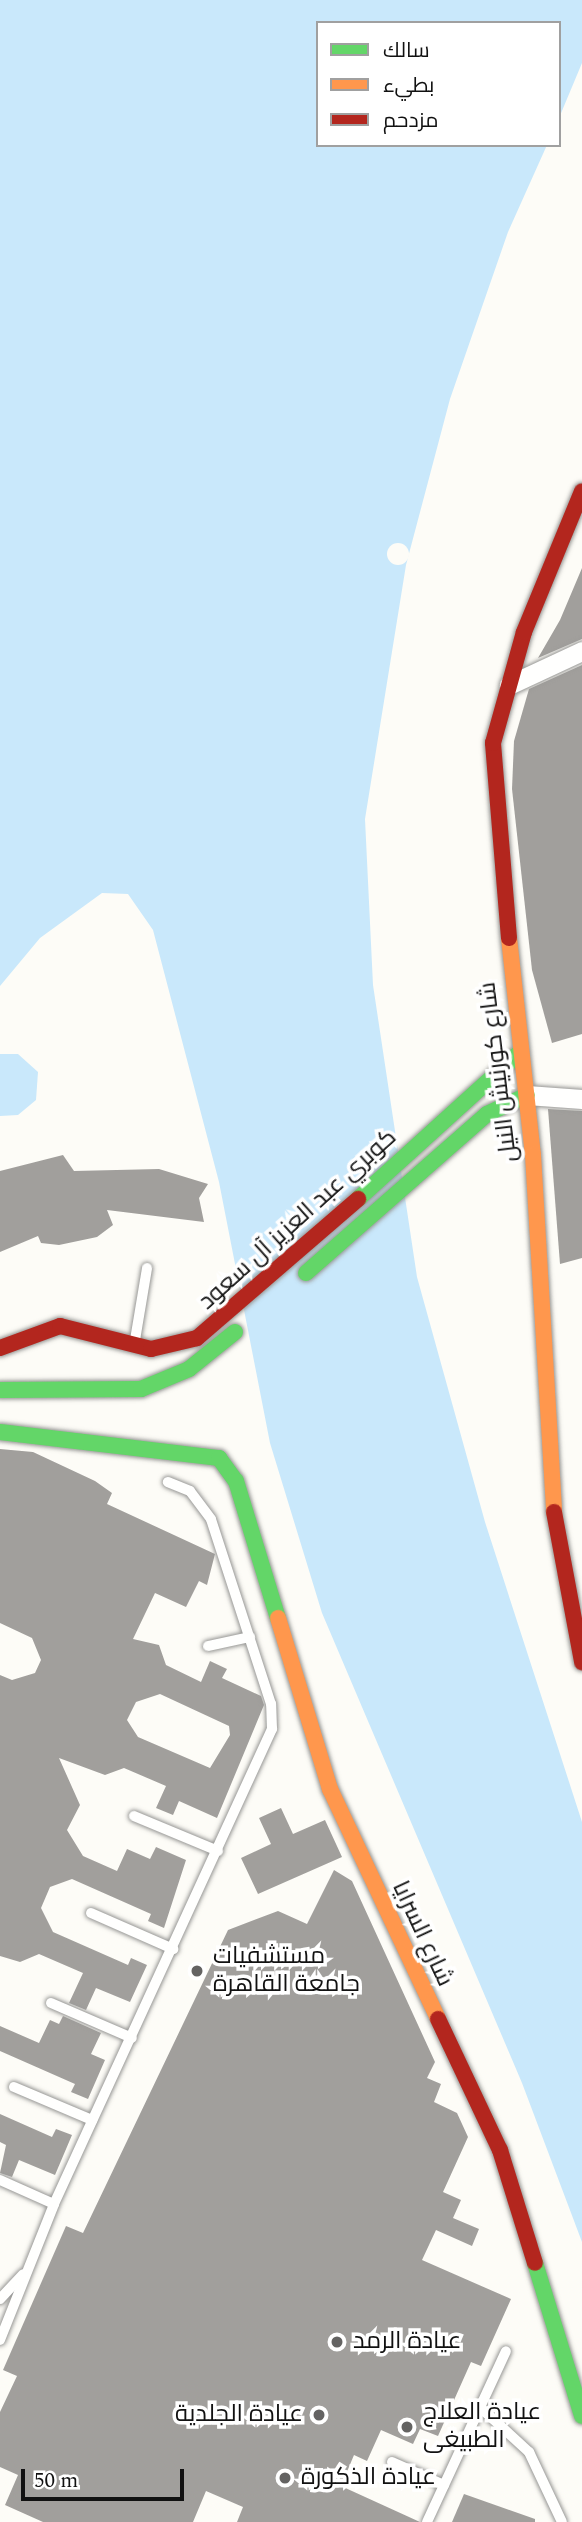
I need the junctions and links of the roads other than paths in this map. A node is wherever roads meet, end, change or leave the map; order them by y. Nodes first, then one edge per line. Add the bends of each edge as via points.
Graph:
1 (582, 491) edge
2 (582, 651) edge
3 (509, 685) junction
4 (521, 1051) junction
5 (527, 1095) junction
6 (582, 1099) edge
7 (147, 1268) dead end
8 (288, 1288) dead end
9 (251, 1320) dead end
10 (135, 1345) junction
11 (0, 1348) edge
12 (0, 1389) edge
13 (123, 1392) junction
14 (0, 1432) edge
15 (168, 1482) dead end
16 (250, 1637) junction
17 (208, 1646) dead end
18 (582, 1662) edge
19 (134, 1816) dead end
20 (218, 1851) junction
21 (91, 1913) dead end
22 (173, 1949) junction
23 (51, 2003) dead end
24 (132, 2038) junction
25 (14, 2087) dead end
26 (92, 2120) junction
27 (0, 2180) edge
28 (54, 2203) junction
29 (23, 2274) junction
30 (0, 2299) edge
31 (0, 2340) edge
32 (506, 2351) dead end
33 (480, 2407) junction
34 (582, 2416) edge
35 (391, 2462) dead end
36 (444, 2485) junction
37 (427, 2522) edge
38 (562, 2522) edge

1 - 3 main road, شارع كورنيش النيل
2 - 3 street
3 - 4 main road, شارع كورنيش النيل via 493,743 493,818
4 - 5 main road, شارع كورنيش النيل
4 - 10 main road, كوبري عبد العزيز آل سعود via 206,1332 168,1350
5 - 6 street
5 - 8 main road, كوبري عبد العزيز آل سعود via 477,1124
5 - 18 main road, شارع كورنيش النيل via 554,1508 564,1588
7 - 10 lane
9 - 13 main road, كوبري عبد العزيز آل سعود via 174,1377
10 - 11 main road, كوبري عبد العزيز آل سعود via 60,1326
10 - 13 main road via 138,1366
12 - 13 main road, كوبري عبد العزيز آل سعود via 40,1385
14 - 34 main road, شارع السرايا via 204,1452 228,1469 242,1492 330,1789 500,2150
15 - 16 lane via 190,1491 206,1508
16 - 17 lane
16 - 20 lane via 271,1704 272,1729
19 - 20 lane
20 - 22 lane
21 - 22 lane
22 - 24 lane
23 - 24 lane
24 - 26 lane
25 - 26 lane
26 - 28 lane
27 - 28 lane
28 - 29 lane
29 - 30 lane
29 - 31 lane
32 - 33 lane
33 - 36 lane
33 - 38 lane via 529,2452
35 - 36 lane
36 - 37 lane

